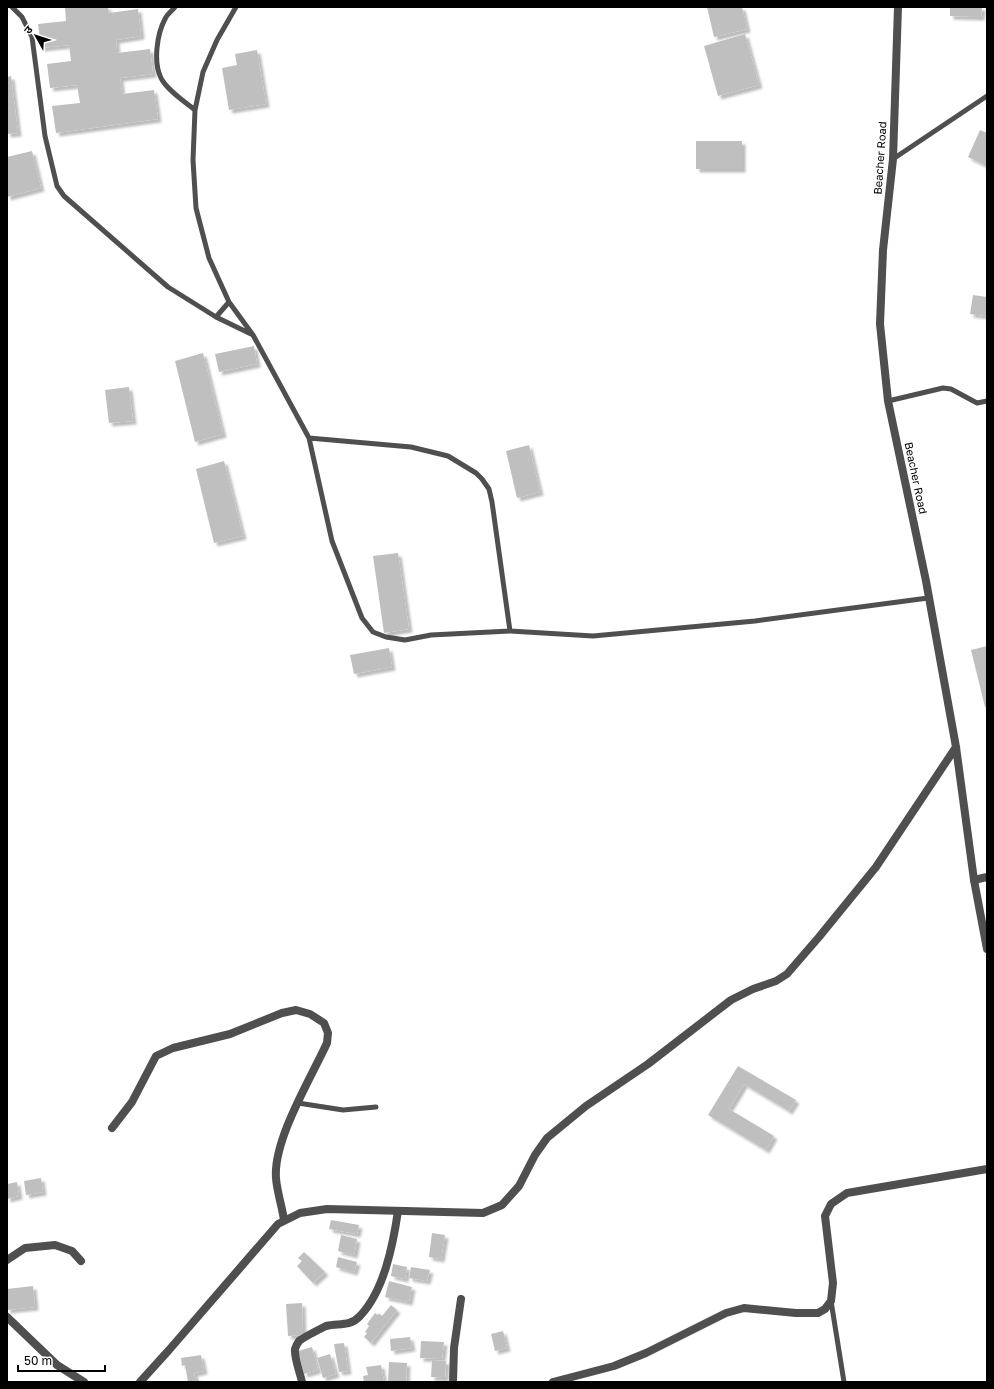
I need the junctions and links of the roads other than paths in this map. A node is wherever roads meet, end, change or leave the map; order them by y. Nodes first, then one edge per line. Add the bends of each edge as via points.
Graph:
1 (12, 7) edge
2 (175, 7) edge
3 (236, 7) edge
4 (898, 7) edge
5 (987, 96) edge
6 (195, 110) junction
7 (893, 159) junction
8 (229, 302) junction
9 (216, 317) junction
10 (253, 335) junction
11 (888, 401) junction
12 (987, 401) edge
13 (308, 438) junction
14 (928, 598) junction
15 (510, 631) junction
16 (956, 747) junction
17 (987, 877) edge
18 (974, 880) junction
19 (987, 950) edge
20 (298, 1103) junction
21 (376, 1107) dead end
22 (112, 1128) dead end
23 (987, 1169) edge
24 (398, 1211) junction
25 (284, 1220) junction
26 (7, 1260) edge
27 (81, 1261) dead end
28 (461, 1299) dead end
29 (831, 1301) junction
30 (7, 1317) edge
31 (84, 1382) edge
32 (140, 1382) edge
33 (302, 1382) edge
34 (453, 1382) edge
35 (553, 1382) edge
36 (844, 1382) edge

1 - 9 lane via 22,16 32,37 45,136 58,186 64,196 168,287
2 - 6 lane via 165,18 157,44 158,65 161,79
3 - 6 lane via 217,40 203,72
4 - 7 street, Beacher Road
5 - 7 lane
6 - 8 lane via 196,208 209,258
7 - 11 street, Beacher Road via 883,250 880,324
8 - 9 lane
8 - 10 lane
9 - 10 lane
10 - 13 lane
11 - 12 lane via 943,388 977,403
11 - 14 street, Beacher Road
13 - 15 lane via 411,447 448,456 476,473 488,489 492,502
13 - 15 lane via 332,541 362,618 373,632 405,640 431,635
14 - 15 lane via 756,621 592,636
14 - 16 street, Beacher Road
16 - 18 street, Beacher Road
16 - 24 street via 876,867 787,974 731,1000 648,1064 586,1106 547,1138 519,1186 502,1205 483,1213
17 - 18 street
18 - 19 street, Beacher Road
20 - 21 lane via 343,1110
20 - 22 street via 327,1043 328,1034 324,1023 310,1014 296,1010 230,1034 173,1048 156,1056 132,1102
20 - 25 street via 282,1139 277,1160 276,1177
23 - 29 street via 847,1193 831,1204 825,1216 833,1283
24 - 25 street via 327,1210 300,1213
24 - 33 street via 379,1286 360,1317 352,1324 324,1327 300,1340 296,1345
25 - 32 street
26 - 27 street via 25,1248 55,1245 72,1251
28 - 34 street via 454,1348
29 - 35 street via 826,1309 818,1313 744,1308 726,1313 614,1366
29 - 36 lane
30 - 31 street via 57,1365

